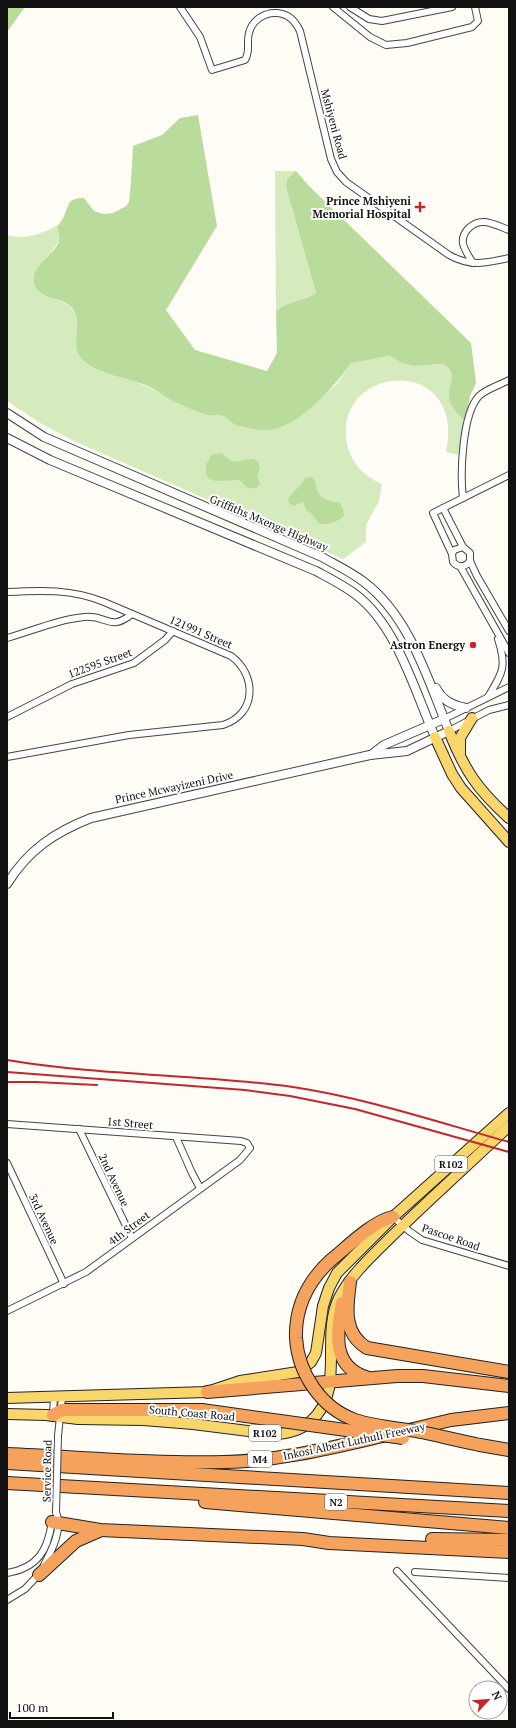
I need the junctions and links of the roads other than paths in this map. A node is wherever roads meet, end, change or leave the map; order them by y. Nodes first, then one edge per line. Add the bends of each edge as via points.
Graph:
1 (180, 7) edge
2 (350, 7) edge
3 (452, 7) edge
4 (475, 7) edge
5 (338, 8) edge
6 (509, 230) edge
7 (509, 258) edge
8 (473, 264) junction
9 (509, 380) edge
10 (7, 413) edge
11 (7, 438) edge
12 (509, 475) edge
13 (463, 498) junction
14 (443, 508) junction
15 (463, 547) junction
16 (452, 554) junction
17 (470, 561) junction
18 (460, 566) junction
19 (7, 592) edge
20 (132, 614) junction
21 (494, 628) junction
22 (173, 631) junction
23 (509, 631) edge
24 (7, 638) edge
25 (509, 653) edge
26 (422, 665) junction
27 (509, 687) edge
28 (488, 697) junction
29 (509, 705) edge
30 (466, 708) junction
31 (7, 717) edge
32 (472, 718) junction
33 (444, 719) junction
34 (430, 725) junction
35 (449, 731) junction
36 (435, 738) junction
37 (370, 755) junction
38 (7, 757) edge
39 (461, 759) junction
40 (509, 818) edge
41 (509, 842) edge
42 (7, 884) edge
43 (509, 1108) edge
44 (509, 1113) edge
45 (7, 1124) edge
46 (509, 1126) edge
47 (79, 1129) junction
48 (481, 1136) junction
49 (176, 1137) junction
50 (249, 1146) joint
51 (7, 1163) edge
52 (200, 1188) junction
53 (393, 1217) junction
54 (402, 1226) junction
55 (132, 1238) junction
56 (509, 1266) edge
57 (64, 1284) junction
58 (347, 1286) junction
59 (7, 1311) edge
60 (509, 1372) edge
61 (424, 1376) junction
62 (369, 1377) junction
63 (509, 1378) edge
64 (330, 1381) junction
65 (509, 1386) edge
66 (207, 1392) junction
67 (58, 1397) junction
68 (7, 1398) edge
69 (7, 1414) edge
70 (59, 1414) junction
71 (509, 1414) edge
72 (480, 1445) junction
73 (509, 1450) edge
74 (7, 1454) edge
75 (7, 1463) edge
76 (7, 1483) edge
77 (162, 1493) junction
78 (509, 1493) edge
79 (509, 1511) edge
80 (56, 1519) junction
81 (509, 1528) edge
82 (100, 1530) junction
83 (303, 1539) junction
84 (509, 1540) edge
85 (509, 1552) edge
86 (397, 1571) dead end
87 (415, 1572) dead end
88 (7, 1573) edge
89 (39, 1575) junction
90 (509, 1578) edge
91 (7, 1600) edge
92 (509, 1689) edge

1 - 8 street, Mshiyeni Road via 200,37 212,70 245,60 248,54 249,33 257,20 271,12 284,14 294,21 300,31 331,159 337,172 346,182 449,255
2 - 3 street via 369,19 382,21
4 - 5 street via 478,21 472,27 397,45 386,45 375,40
6 - 8 street via 485,222 467,230 463,240
7 - 8 street, Mshiyeni Road
9 - 13 street via 480,395 469,413 462,460
10 - 26 street, Griffiths Mxenge Highway via 44,437 322,557 364,582 386,603 409,638
11 - 34 street via 50,460 316,571 356,595 385,628 397,647
12 - 13 street
13 - 14 street
14 - 15 street
14 - 16 street via 433,513
15 - 16 street via 454,550
15 - 17 street via 470,552
16 - 18 street via 453,562
17 - 18 street
17 - 23 street
18 - 21 street
19 - 20 street, 121991 Street via 65,591 94,598
20 - 22 street, 121991 Street
20 - 24 street via 115,623 95,617 77,618
21 - 25 street
21 - 28 street via 504,660 500,678
22 - 31 street, 122595 Street via 134,663 72,684
22 - 38 street, 121991 Street via 231,656 244,669 248,677 250,695 243,711 235,719 218,726 129,735
26 - 30 street via 445,700 455,706
26 - 33 street, Griffiths Mxenge Highway
27 - 28 street
28 - 30 street
29 - 32 street
30 - 33 street
32 - 35 street
32 - 39 main road via 460,738
33 - 34 street, Prince Mcwayizeni Drive
33 - 35 street, Griffiths Mxenge Highway
34 - 36 street
34 - 37 street, Prince Mcwayizeni Drive via 384,745
35 - 36 street, Prince Mcwayizeni Drive
35 - 39 main road
36 - 37 street, Prince Mcwayizeni Drive via 407,751
36 - 41 main road via 461,788
37 - 42 street, Prince Mcwayizeni Drive via 91,818 66,828 43,842 22,862
39 - 40 main road via 474,783
43 - 48 main road
44 - 48 main road, South Coast Road / R102
45 - 47 street, 1st Street
46 - 54 main road, South Coast Road / R102
47 - 49 street, 1st Street
47 - 55 street, 2nd Avenue
48 - 53 main road, South Coast Road / R102
49 - 50 street, 1st Street via 241,1141
49 - 52 street
50 - 52 street, 4th Street via 246,1154
51 - 57 street, 3rd Avenue
52 - 55 street, 4th Street
53 - 54 street, Pascoe Road
53 - 66 main road, South Coast Road / R102 via 347,1262 329,1288 323,1306 316,1353 308,1364 293,1373 240,1381
53 - 72 highway, bridge via 370,1229 316,1275 307,1289 298,1313 296,1327 300,1361 316,1391 332,1407 354,1420
54 - 56 street, Pascoe Road via 422,1240
54 - 58 main road, South Coast Road / R102
55 - 57 street, 4th Street
57 - 59 street, 4th Street
58 - 60 highway via 348,1322 354,1337 367,1348
58 - 62 highway via 338,1331 340,1353 350,1368
58 - 64 main road, South Coast Road / R102 via 339,1299 333,1318
61 - 62 highway
61 - 63 highway via 447,1373
61 - 65 highway
62 - 64 highway
64 - 66 highway
64 - 70 main road, South Coast Road / R102 via 327,1402 316,1417 301,1428 281,1434 143,1420 78,1419
66 - 67 main road, South Coast Road / R102
67 - 68 main road, South Coast Road / R102
67 - 70 street, Service Road
67 - 70 street, Service Road
69 - 70 main road, South Coast Road / R102
70 - 72 highway, bridge via 202,1410 425,1441
70 - 80 street, Service Road, bridge
71 - 74 highway, Inkosi Albert Luthuli Freeway / M4 via 451,1420 336,1447 225,1462
72 - 73 highway
75 - 78 highway, N2
76 - 77 highway, N2
77 - 79 highway, N2
77 - 81 highway via 219,1504
80 - 82 highway
80 - 88 street, Service Road via 38,1559 24,1569
80 - 89 street, Service Road via 52,1550
82 - 83 highway
82 - 89 highway via 76,1541
83 - 84 highway
83 - 85 highway via 329,1543
86 - 92 street
87 - 90 street
89 - 91 street, Service Road

